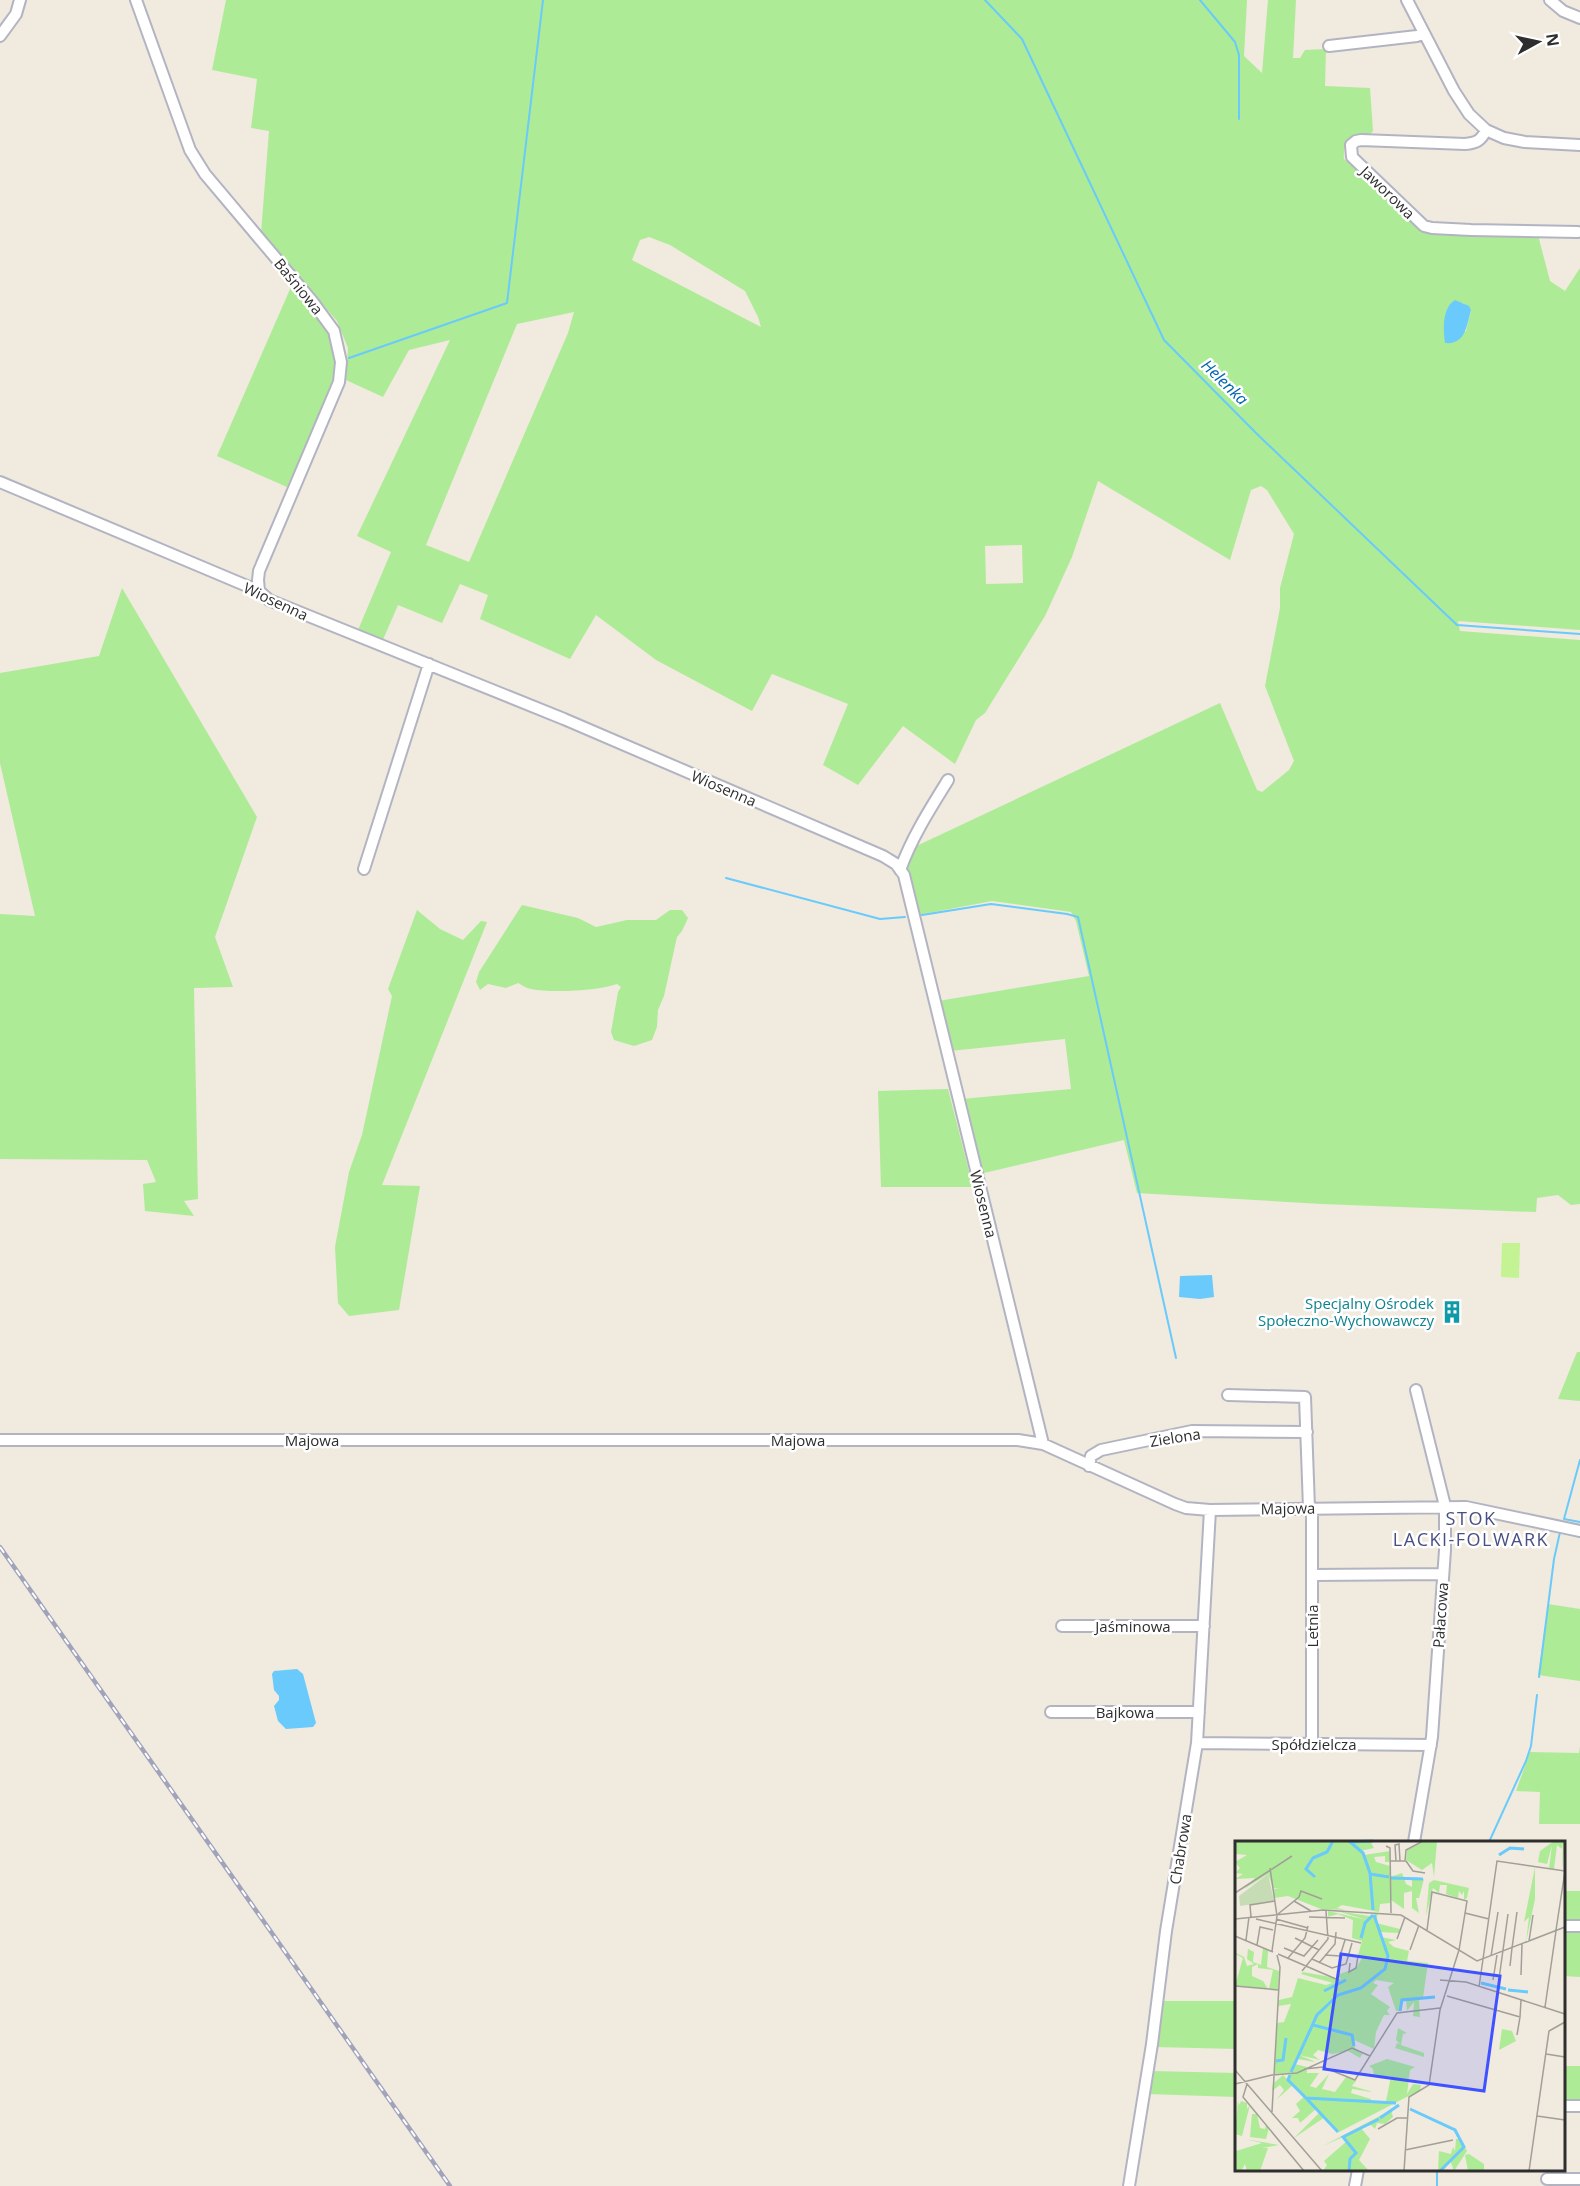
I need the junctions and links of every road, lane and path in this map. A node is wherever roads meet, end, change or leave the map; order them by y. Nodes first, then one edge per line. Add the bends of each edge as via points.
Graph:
1 (20, 0) edge
2 (136, 0) edge
3 (1407, 0) edge
4 (1550, 0) edge
5 (1580, 18) edge
6 (1424, 33) junction
7 (0, 36) edge
8 (1329, 46) dead end
9 (1486, 130) junction
10 (1580, 145) edge
11 (1578, 232) dead end
12 (0, 482) edge
13 (260, 591) junction
14 (429, 664) junction
15 (948, 780) dead end
16 (364, 868) dead end
17 (900, 870) junction
18 (1416, 1390) dead end
19 (1228, 1395) dead end
20 (1307, 1432) junction
21 (0, 1440) edge
22 (1043, 1444) junction
23 (1089, 1466) junction
24 (1445, 1506) junction
25 (1310, 1508) junction
26 (1210, 1510) junction
27 (1580, 1531) edge
28 (1443, 1574) junction
29 (1313, 1575) junction
30 (1062, 1626) dead end
31 (1204, 1626) junction
32 (1051, 1712) dead end
33 (1199, 1712) junction
34 (1197, 1743) junction
35 (1312, 1744) junction
36 (1431, 1745) junction
37 (1414, 1841) edge
38 (1358, 2171) edge
39 (1547, 2179) dead end
40 (1580, 2179) edge
41 (1129, 2186) edge
42 (1355, 2186) edge

1 - 7 street via 16,15
2 - 13 street, Baśniowa via 190,150 205,174 312,301 334,331 338,344 339,382 259,571
3 - 6 street
4 - 5 street
6 - 8 street
6 - 9 street via 1454,91
9 - 10 street via 1525,142
9 - 11 street, Jaworowa via 1476,143 1362,140 1351,145 1350,150 1352,157 1424,226
12 - 13 street, Wiosenna
13 - 14 street, Wiosenna via 269,600
14 - 16 street
14 - 17 street, Wiosenna via 883,856
15 - 17 street via 919,826
17 - 22 street, Wiosenna
18 - 24 street, Pałacowa
19 - 20 street, Letnia via 1305,1397
20 - 23 street, Zielona via 1192,1431 1101,1450 1091,1456
20 - 25 street, Letnia
21 - 22 street, Majowa via 1018,1440
22 - 23 street, Majowa
23 - 26 street, Majowa via 1186,1508
24 - 25 street, Majowa
24 - 27 street, Majowa
24 - 28 street, Pałacowa
25 - 26 street, Majowa
25 - 29 street, Letnia
26 - 31 street, Chabrowa
28 - 29 street
28 - 36 street, Pałacowa
29 - 35 street, Letnia
30 - 31 street, Jaśminowa
31 - 33 street, Chabrowa
32 - 33 street, Bajkowa
33 - 34 street, Chabrowa
34 - 35 street, Spółdzielcza
34 - 41 street, Chabrowa
35 - 36 street, Spółdzielcza
36 - 37 street, Pałacowa
38 - 42 street
39 - 40 street

